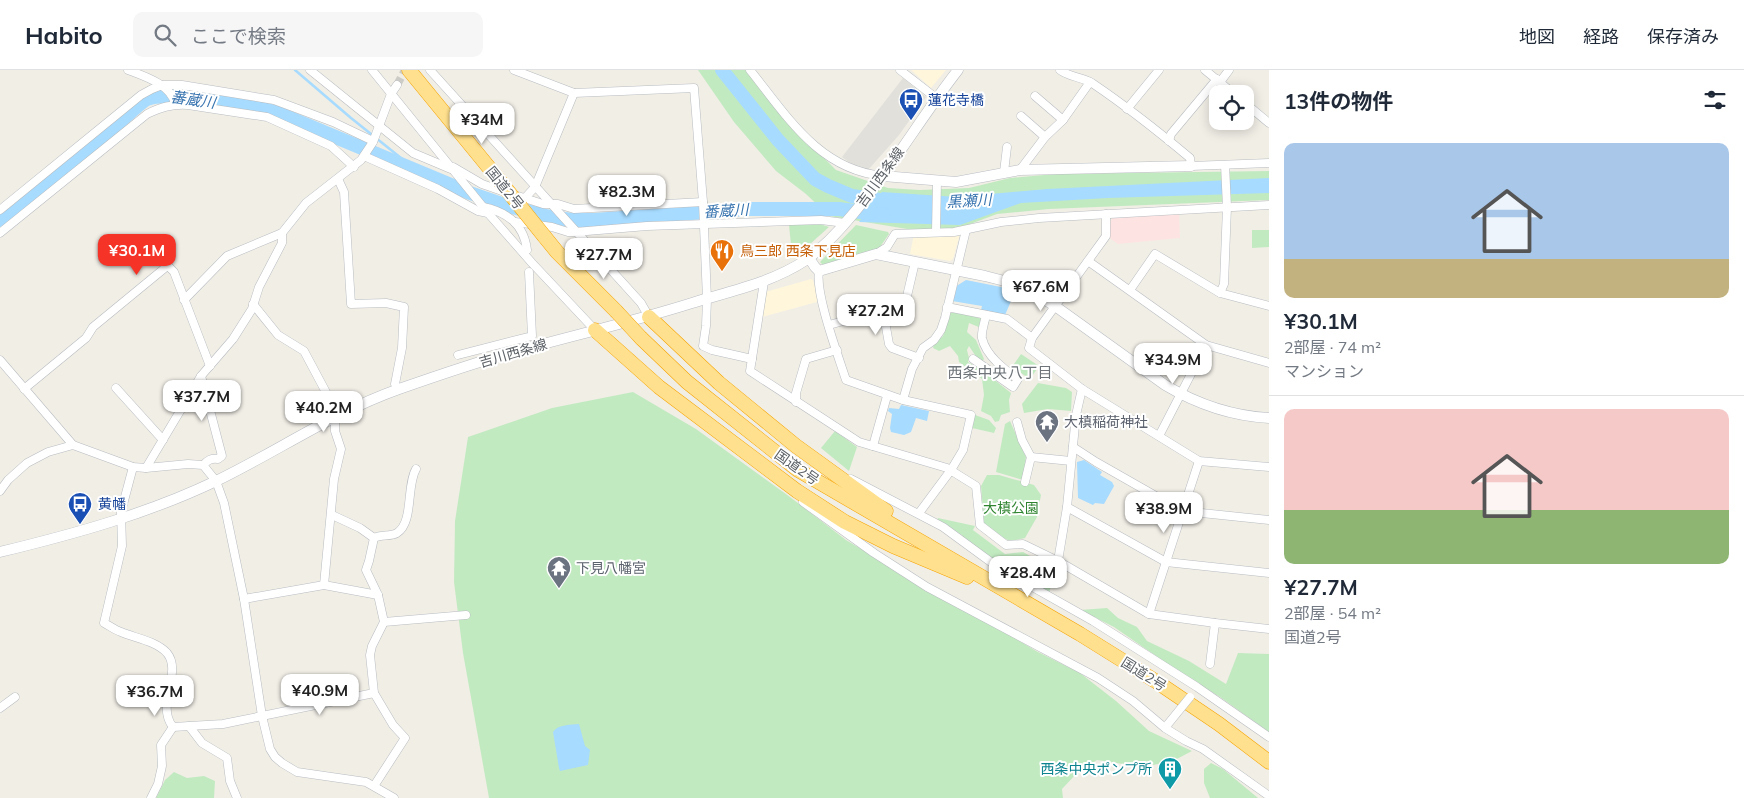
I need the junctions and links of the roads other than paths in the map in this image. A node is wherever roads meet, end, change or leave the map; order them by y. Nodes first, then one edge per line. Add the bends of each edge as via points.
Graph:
1 (128, 70) edge
2 (310, 70) edge
3 (372, 70) edge
4 (409, 70) edge
5 (430, 70) edge
6 (514, 70) edge
7 (750, 70) edge
8 (900, 70) edge
9 (958, 70) edge
10 (1159, 70) edge
11 (1205, 70) edge
12 (1229, 70) edge
13 (1065, 71) edge
14 (1218, 81) junction
15 (1090, 82) junction
16 (162, 85) junction
17 (397, 85) tunnel mouth
18 (1223, 85) edge
19 (574, 93) junction
20 (391, 94) junction
21 (1035, 96) dead end
22 (936, 98) junction
23 (175, 102) junction
24 (1127, 109) junction
25 (1254, 110) edge
26 (1021, 116) dead end
27 (1063, 120) junction
28 (1269, 123) edge
29 (379, 125) junction
30 (1045, 137) junction
31 (373, 141) junction
32 (1169, 141) junction
33 (1007, 147) dead end
34 (74, 151) junction
35 (365, 155) junction
36 (84, 163) junction
37 (1269, 163) edge
38 (1191, 166) junction
39 (354, 167) junction
40 (1226, 167) junction
41 (451, 168) junction
42 (1020, 170) junction
43 (1004, 172) junction
44 (883, 176) junction
45 (338, 179) junction
46 (937, 184) junction
47 (535, 187) junction
48 (525, 199) junction
49 (702, 202) junction
50 (551, 205) junction
51 (1269, 205) edge
52 (1227, 206) junction
53 (0, 210) edge
54 (485, 210) junction
55 (1106, 214) junction
56 (518, 222) junction
57 (846, 222) junction
58 (703, 224) junction
59 (966, 230) junction
60 (936, 231) junction
61 (575, 232) junction
62 (282, 233) junction
63 (0, 234) edge
64 (527, 250) dead end
65 (876, 254) junction
66 (809, 258) junction
67 (1088, 261) junction
68 (915, 262) junction
69 (956, 270) junction
70 (819, 271) junction
71 (529, 272) dead end
72 (764, 282) junction
73 (1130, 290) junction
74 (1220, 293) junction
75 (907, 296) dead end
76 (707, 299) junction
77 (184, 300) junction
78 (253, 304) junction
79 (1055, 306) junction
80 (1269, 306) edge
81 (947, 307) junction
82 (986, 314) junction
83 (649, 317) junction
84 (829, 325) junction
85 (595, 330) junction
86 (1032, 338) junction
87 (1206, 345) junction
88 (507, 348) junction
89 (837, 350) junction
90 (458, 355) dead end
91 (919, 358) junction
92 (752, 359) junction
93 (973, 359) dead end
94 (0, 360) edge
95 (1269, 363) edge
96 (210, 366) junction
97 (202, 376) junction
98 (116, 388) dead end
99 (24, 389) junction
100 (1082, 389) junction
101 (398, 390) junction
102 (1180, 394) junction
103 (887, 396) junction
104 (903, 400) junction
105 (796, 402) junction
106 (334, 417) junction
107 (1269, 418) edge
108 (1018, 422) dead end
109 (1159, 436) junction
110 (163, 440) junction
111 (73, 445) junction
112 (796, 446) junction
113 (873, 446) junction
114 (1073, 447) junction
115 (1031, 457) junction
116 (1071, 461) junction
117 (1199, 461) junction
118 (203, 465) junction
119 (134, 467) junction
120 (1269, 467) edge
121 (146, 468) junction
122 (416, 469) dead end
123 (951, 470) junction
124 (216, 481) junction
125 (1025, 482) dead end
126 (0, 491) edge
127 (797, 491) junction
128 (1067, 507) junction
129 (1184, 510) junction
130 (919, 513) junction
131 (332, 515) junction
132 (120, 520) junction
133 (1269, 520) edge
134 (374, 538) junction
135 (0, 552) edge
136 (1058, 561) junction
137 (1166, 562) junction
138 (1269, 573) edge
139 (324, 585) junction
140 (378, 595) junction
141 (244, 600) junction
142 (1043, 612) junction
143 (1149, 614) junction
144 (466, 615) dead end
145 (384, 622) junction
146 (1215, 623) junction
147 (1269, 629) edge
148 (1210, 664) dead end
149 (1157, 682) junction
150 (1197, 687) junction
151 (374, 693) junction
152 (15, 697) dead end
153 (0, 708) edge
154 (262, 716) junction
155 (189, 726) junction
156 (1167, 726) junction
157 (172, 727) junction
158 (1269, 737) edge
159 (1269, 754) edge
160 (1269, 762) edge
161 (1269, 771) edge
162 (374, 786) junction
163 (1269, 796) edge
164 (151, 798) edge
165 (237, 798) edge
166 (394, 798) edge

1 - 16 street
2 - 29 street
3 - 20 street
4 - 142 highway, 国道2号, bridge via 557,252 687,382 798,470
5 - 47 street
6 - 19 street
7 - 44 street via 813,145 838,163
8 - 22 street
9 - 22 main road, 吉川西条線
10 - 24 street
11 - 14 street
12 - 14 street
13 - 15 street
14 - 18 street
14 - 32 street via 1171,134
15 - 24 street
15 - 27 street
16 - 23 street
16 - 31 street via 182,85 274,100
16 - 34 street via 141,95
17 - 20 street
19 - 47 street
19 - 49 street via 694,88
20 - 29 street
20 - 41 street
21 - 27 street
22 - 44 main road, 吉川西条線
23 - 36 street via 147,114
23 - 39 street via 267,117 331,146
24 - 32 street
25 - 28 street
26 - 30 street
27 - 30 street
29 - 31 street
29 - 41 street via 412,153
30 - 42 street
31 - 35 street
32 - 38 street via 1190,158
33 - 43 street
34 - 36 street
34 - 53 street
35 - 39 street
35 - 54 street via 438,189 478,212
36 - 63 street
37 - 40 street
38 - 40 street
38 - 42 main road
39 - 45 street
40 - 52 street
41 - 48 street via 482,184
41 - 54 street
42 - 43 main road
43 - 46 main road
44 - 46 main road
44 - 57 main road, 吉川西条線
45 - 62 street via 306,203
45 - 101 street via 344,192 351,304 404,306 402,348 395,384
46 - 60 street
47 - 48 street
47 - 50 street
48 - 50 street
48 - 56 street
49 - 50 street via 574,209
49 - 58 street
50 - 61 street
51 - 52 street
52 - 55 street
52 - 74 street via 1224,284
54 - 56 street via 501,212
54 - 85 street
55 - 59 street via 1001,222
55 - 67 street via 1106,236
56 - 61 street
56 - 64 street
57 - 58 street
57 - 66 main road, 吉川西条線
58 - 61 street
58 - 76 street
59 - 60 street
59 - 69 street
60 - 65 street via 895,234 887,247
61 - 83 street via 641,303
62 - 77 street via 227,256
62 - 78 street via 282,243 258,286
65 - 68 main road
65 - 70 main road
66 - 70 main road
66 - 72 main road, 吉川西条線
67 - 73 street
67 - 79 street
68 - 69 main road
68 - 75 street
69 - 79 main road via 1016,284
69 - 81 street
70 - 84 street via 822,301
71 - 88 street via 532,336
72 - 76 main road, 吉川西条線
72 - 92 street
73 - 74 street via 1155,254
73 - 87 street
74 - 80 street
76 - 83 main road, 吉川西条線
76 - 92 street via 703,346
77 - 96 street
77 - 99 street via 172,269 166,267
78 - 96 street via 233,339
78 - 106 street via 278,336 304,351 328,396
79 - 86 street
79 - 102 main road
81 - 82 street
81 - 91 street via 941,330 923,348
82 - 86 street via 1007,319
82 - 93 street via 982,337 988,351 1003,369 1018,379 1013,387
83 - 85 main road, 吉川西条線
83 - 112 highway via 719,383
84 - 89 street
84 - 91 street via 883,310 889,344
85 - 88 main road, 吉川西条線
85 - 127 highway via 659,388
86 - 100 street via 1029,348
87 - 95 street
87 - 102 street
88 - 90 street
88 - 101 main road, 吉川西条線
89 - 103 street via 846,380
89 - 105 street via 806,359
91 - 104 street via 908,379
92 - 105 street via 750,371
94 - 99 street
96 - 97 street
97 - 110 street
97 - 118 street via 222,456
98 - 110 street
99 - 111 street
100 - 109 street
100 - 114 street
101 - 106 main road, 吉川西条線
102 - 107 main road via 1227,412
102 - 109 street
103 - 104 street
103 - 113 street
104 - 123 street via 971,416 963,450
105 - 113 street via 859,442
106 - 124 main road, 吉川西条線
106 - 131 street via 341,449 334,479
108 - 115 street via 1022,440
109 - 117 street
110 - 121 street
111 - 119 street
111 - 126 street via 48,452 27,463
112 - 130 street via 834,470
112 - 142 highway via 877,506
113 - 123 street
114 - 116 street
114 - 129 street
115 - 116 street
115 - 125 street
116 - 128 street
117 - 120 street
117 - 129 street
118 - 121 street
118 - 124 street
119 - 121 street
119 - 132 street
122 - 134 street via 401,529 389,536
123 - 130 street
123 - 136 street via 976,486 980,525 1006,545 1023,544
124 - 132 main road, 吉川西条線
124 - 141 street via 224,503
127 - 142 highway via 845,522 893,546
127 - 156 street via 796,497 927,587 1098,678
128 - 136 street
128 - 137 street
129 - 133 street
129 - 137 street
130 - 150 street via 999,568 1093,621
131 - 134 street
131 - 139 street
132 - 135 main road, 吉川西条線
132 - 157 street via 122,546 104,623 156,645 168,654 172,664 166,710
134 - 140 street via 366,570
136 - 143 street
137 - 138 street
137 - 143 street
139 - 140 street
139 - 141 street
140 - 145 street
141 - 154 street
142 - 149 highway, 国道2号
143 - 146 street
144 - 145 street
145 - 151 street via 370,655
146 - 147 street
146 - 148 street
149 - 159 highway
149 - 160 highway, 国道2号
149 - 161 highway
150 - 156 street, bridge
150 - 158 street
151 - 154 street
151 - 162 street via 393,725 405,738
152 - 153 street
154 - 155 street
154 - 162 street via 270,748 275,757 290,768 305,774
155 - 157 street
155 - 165 street via 202,743 227,758 230,781
156 - 163 street
157 - 164 street via 161,745 162,766
162 - 166 street

